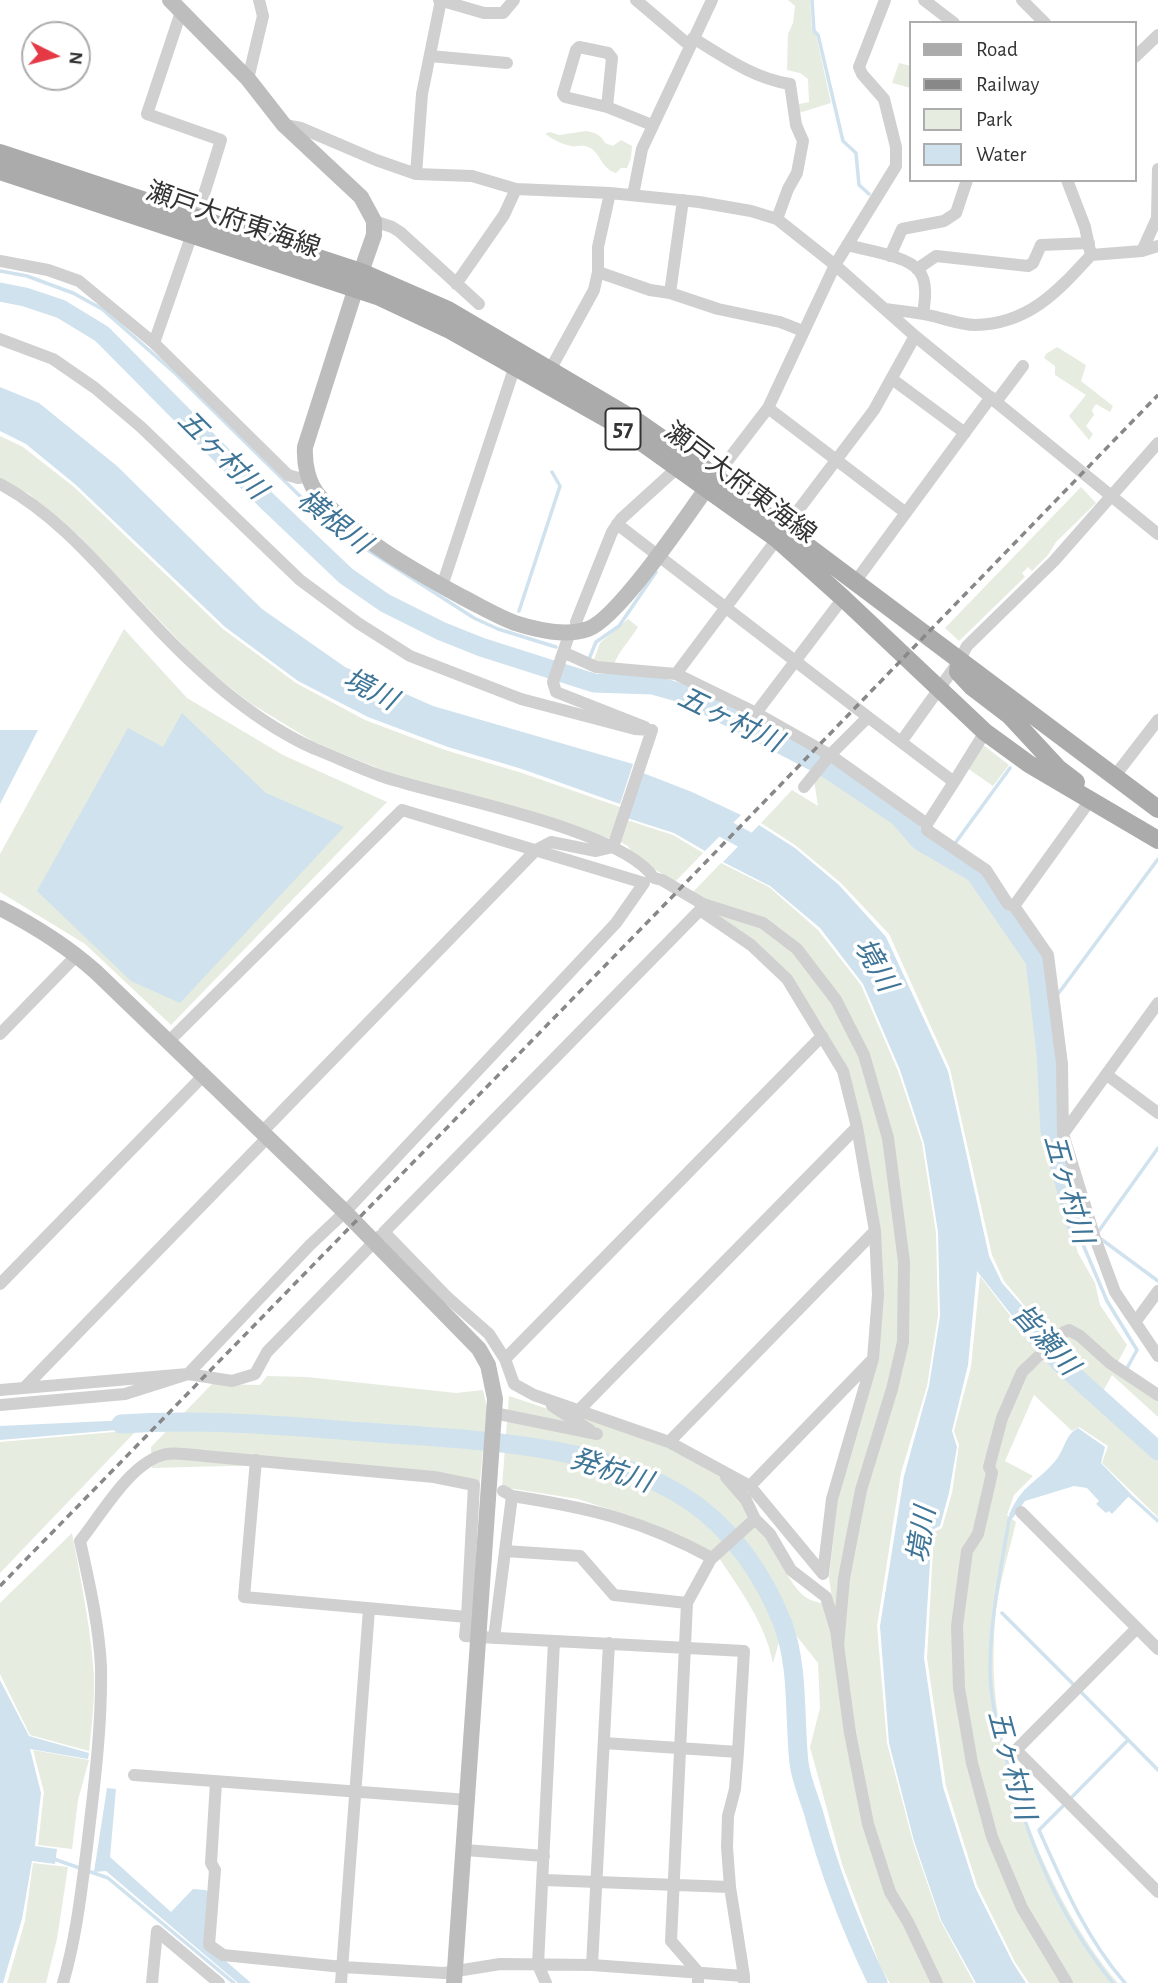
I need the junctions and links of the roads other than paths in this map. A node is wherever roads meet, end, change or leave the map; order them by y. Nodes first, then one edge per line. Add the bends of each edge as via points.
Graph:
1 (259, 0) edge
2 (440, 0) edge
3 (514, 0) edge
4 (636, 0) edge
5 (712, 0) edge
6 (884, 0) edge
7 (924, 0) edge
8 (1022, 0) edge
9 (176, 6) edge
10 (951, 21) edge
11 (1043, 21) edge
12 (691, 42) junction
13 (1156, 42) edge
14 (429, 56) junction
15 (1137, 56) edge
16 (507, 64) dead end
17 (248, 79) junction
18 (607, 107) junction
19 (284, 125) junction
20 (652, 125) junction
21 (0, 153) edge
22 (1158, 169) edge
23 (0, 171) edge
24 (416, 174) junction
25 (966, 182) edge
26 (1068, 182) edge
27 (516, 189) junction
28 (610, 193) junction
29 (633, 195) junction
30 (683, 201) junction
31 (777, 219) junction
32 (374, 221) junction
33 (194, 227) junction
34 (847, 245) junction
35 (1158, 246) edge
36 (1090, 249) junction
37 (1142, 251) junction
38 (890, 256) junction
39 (0, 261) edge
40 (835, 265) junction
41 (917, 269) junction
42 (598, 272) junction
43 (358, 281) junction
44 (456, 284) junction
45 (670, 293) junction
46 (480, 304) dead end
47 (885, 309) junction
48 (923, 314) junction
49 (803, 331) junction
50 (915, 336) junction
51 (0, 339) edge
52 (155, 344) junction
53 (515, 366) junction
54 (1023, 366) dead end
55 (550, 370) junction
56 (892, 379) junction
57 (994, 400) junction
58 (768, 408) junction
59 (965, 433) junction
60 (1158, 443) edge
61 (836, 460) junction
62 (676, 469) junction
63 (309, 476) junction
64 (710, 483) junction
65 (0, 484) edge
66 (1112, 498) junction
67 (906, 513) junction
68 (617, 524) junction
69 (780, 534) junction
70 (1158, 534) edge
71 (657, 555) junction
72 (855, 582) junction
73 (442, 586) junction
74 (843, 598) junction
75 (725, 608) junction
76 (575, 631) junction
77 (564, 655) junction
78 (796, 660) junction
79 (959, 661) junction
80 (676, 674) junction
81 (939, 689) junction
82 (756, 713) junction
83 (868, 717) junction
84 (1158, 720) edge
85 (652, 730) junction
86 (985, 732) junction
87 (901, 742) junction
88 (830, 756) junction
89 (1114, 777) junction
90 (954, 782) junction
91 (804, 787) dead end
92 (1089, 802) junction
93 (1158, 809) edge
94 (927, 824) junction
95 (1134, 827) junction
96 (1158, 840) edge
97 (613, 847) junction
98 (536, 850) junction
99 (649, 881) junction
100 (1014, 906) junction
101 (701, 907) junction
102 (0, 908) edge
103 (78, 955) junction
104 (1158, 1003) edge
105 (0, 1034) edge
106 (822, 1036) junction
107 (169, 1041) junction
108 (1107, 1074) junction
109 (203, 1076) junction
110 (1158, 1112) edge
111 (857, 1127) junction
112 (265, 1135) junction
113 (1063, 1135) junction
114 (345, 1212) junction
115 (875, 1231) junction
116 (379, 1237) junction
117 (0, 1284) edge
118 (1158, 1291) edge
119 (1136, 1321) junction
120 (1158, 1356) edge
121 (505, 1359) junction
122 (873, 1359) junction
123 (188, 1374) junction
124 (24, 1388) junction
125 (0, 1390) edge
126 (1157, 1390) edge
127 (534, 1395) junction
128 (0, 1405) edge
129 (579, 1410) junction
130 (494, 1416) junction
131 (669, 1442) junction
132 (256, 1460) junction
133 (719, 1469) junction
134 (750, 1486) junction
135 (1021, 1511) dead end
136 (755, 1519) junction
137 (505, 1552) junction
138 (712, 1558) junction
139 (823, 1574) junction
140 (826, 1597) junction
141 (687, 1602) junction
142 (369, 1609) junction
143 (467, 1617) junction
144 (1137, 1628) junction
145 (487, 1638) junction
146 (554, 1641) junction
147 (609, 1643) junction
148 (683, 1646) junction
149 (838, 1646) junction
150 (1158, 1649) edge
151 (604, 1743) junction
152 (678, 1749) junction
153 (738, 1752) junction
154 (134, 1775) dead end
155 (216, 1782) junction
156 (356, 1792) junction
157 (468, 1800) junction
158 (465, 1850) junction
159 (544, 1856) junction
160 (544, 1880) junction
161 (597, 1882) junction
162 (673, 1885) junction
163 (730, 1887) junction
164 (1158, 1892) edge
165 (538, 1965) junction
166 (593, 1965) junction
167 (343, 1967) junction
168 (455, 1977) edge
169 (698, 1977) edge
170 (744, 1979) edge
171 (63, 1983) edge
172 (152, 1983) edge
173 (219, 1983) edge
174 (341, 1983) edge
175 (546, 1983) edge
176 (937, 1983) edge
177 (1067, 1983) edge

1 - 17 street via 263,16
2 - 3 street via 484,13 503,13
2 - 14 street
4 - 12 street
5 - 12 street
6 - 34 street via 859,67 884,99 896,166
7 - 10 street
8 - 11 street
9 - 17 street
9 - 33 street via 148,114 221,140
12 - 20 street
12 - 31 street via 747,71 790,84 803,141 797,173
13 - 15 street
14 - 16 street
14 - 24 street
17 - 19 street
18 - 18 street via 563,94 579,47 612,58
18 - 20 street
19 - 24 street
19 - 32 street via 362,197
20 - 29 street
21 - 33 main road, 瀬戸大府東海線 / 57
22 - 37 street via 1157,218
23 - 33 main road, 瀬戸大府東海線 / 57
24 - 27 street via 472,177
25 - 38 street via 956,213 902,229
26 - 36 street
27 - 28 street
27 - 44 street via 504,215
28 - 29 street
28 - 42 street via 598,247
29 - 30 street
30 - 31 street
30 - 45 street
31 - 40 street
32 - 43 street via 372,244
32 - 44 street via 400,232
33 - 43 main road, 瀬戸大府東海線 / 57
33 - 52 street
34 - 38 street
34 - 40 street
35 - 37 street
36 - 37 street
36 - 41 street via 1041,245 1028,266 936,256
36 - 48 street via 1057,293 1040,306 975,325
38 - 41 street
39 - 52 street via 79,281
40 - 47 street
40 - 49 street
41 - 48 street via 926,293
42 - 45 street
42 - 55 street via 594,290
43 - 53 main road, 瀬戸大府東海線 / 57 via 380,298
43 - 55 main road, 瀬戸大府東海線 / 57 via 448,310
43 - 63 street via 309,430 304,463
44 - 46 street
45 - 49 street
47 - 48 street
47 - 50 street
49 - 58 street
50 - 56 street
50 - 57 street
51 - 85 street via 53,359 95,388 300,580 410,656 521,699
52 - 63 street via 288,475
53 - 62 main road, 瀬戸大府東海線 / 57 via 616,424
53 - 73 street
54 - 57 street
55 - 64 main road, 瀬戸大府東海線 / 57 via 638,422
56 - 59 street
56 - 61 street
57 - 59 street
57 - 66 street
58 - 61 street
58 - 64 street
59 - 67 street
60 - 66 street
61 - 67 street
61 - 69 street
62 - 64 main road, 瀬戸大府東海線 / 57
62 - 68 street
63 - 73 street via 318,495 358,531
64 - 69 main road, 瀬戸大府東海線 / 57
64 - 71 street
65 - 97 street via 55,523 202,673 257,715 312,747 383,777 528,817
66 - 70 street
66 - 79 street via 967,646
67 - 72 street
68 - 71 street
68 - 76 street
69 - 72 main road, 瀬戸大府東海線 / 57
69 - 74 main road, 瀬戸大府東海線 / 57
69 - 75 street
71 - 75 street
71 - 76 street via 601,622
72 - 79 main road, 瀬戸大府東海線 / 57
73 - 76 street via 514,622 548,631
74 - 78 street
74 - 81 main road, 瀬戸大府東海線 / 57
75 - 78 street
75 - 80 street
76 - 77 street
77 - 80 street via 596,667
77 - 85 street via 553,682 556,692
78 - 82 street
78 - 83 street
79 - 81 street
79 - 89 main road, 瀬戸大府東海線 / 57
79 - 95 main road, 57 via 958,672 971,686 1009,715 1059,769 1115,807
80 - 82 street
81 - 86 main road, 瀬戸大府東海線 / 57
81 - 87 street
82 - 88 street
83 - 87 street
83 - 88 street
84 - 89 street
85 - 97 street
86 - 90 street
86 - 92 main road, 瀬戸大府東海線 / 57
87 - 90 street
88 - 91 street
88 - 94 street
89 - 93 main road, 瀬戸大府東海線 / 57
90 - 94 street
92 - 95 main road, 瀬戸大府東海線 / 57
92 - 100 street
94 - 100 street via 927,830 986,870 1008,904
95 - 96 main road, 瀬戸大府東海線 / 57
97 - 98 street via 596,851 551,842
97 - 99 street via 648,869
98 - 99 street
98 - 107 street via 402,810
98 - 112 street
99 - 101 street via 662,880
99 - 114 street via 616,923
100 - 113 street via 1048,955 1062,1064
101 - 106 street via 787,979
101 - 116 street
101 - 149 street via 764,923 797,949 836,1000 864,1055 888,1138 904,1262 903,1342 861,1490 844,1578
102 - 103 street
103 - 105 street
103 - 107 street
104 - 108 street
106 - 111 street via 843,1071
106 - 121 street
107 - 109 street
108 - 110 street
108 - 113 street
109 - 112 street
109 - 117 street
111 - 115 street
111 - 129 street
112 - 114 street
112 - 124 street
113 - 119 street via 1115,1292
114 - 116 street
114 - 123 street
115 - 122 street via 878,1295
115 - 131 street
116 - 121 street via 489,1334
116 - 123 street via 268,1352 255,1374 232,1381
116 - 130 street via 479,1349 488,1365
118 - 119 street
119 - 120 street
121 - 127 street via 514,1384
122 - 134 street
122 - 139 street via 832,1499
123 - 124 street
123 - 128 street via 125,1394
124 - 125 street
126 - 177 street via 1110,1363 1080,1336 1064,1332 1022,1372 1002,1418 978,1534 967,1551 957,1626 959,1688 972,1763 992,1837 1022,1908
127 - 129 street
127 - 130 street via 597,1434
129 - 131 street
130 - 145 street
131 - 133 street
132 - 142 street via 244,1597
132 - 143 street via 477,1485
132 - 171 street via 167,1454 144,1464 80,1541 101,1664 100,1738 80,1900
133 - 134 street
133 - 136 street via 746,1500
134 - 139 street
135 - 144 street
136 - 138 street
136 - 140 street via 770,1534 791,1570
137 - 138 street via 508,1494 623,1518 672,1536
137 - 141 street via 580,1556 614,1595
137 - 145 street
138 - 141 street
139 - 140 street
140 - 149 street
141 - 148 street
142 - 143 street
142 - 156 street
143 - 145 street via 465,1636
144 - 150 street
144 - 164 street via 1016,1750
145 - 146 street
145 - 157 street
146 - 147 street
146 - 159 street
147 - 148 street
147 - 151 street
148 - 152 street
148 - 153 street via 744,1651
149 - 176 street via 856,1773 878,1860
151 - 152 street
151 - 161 street
152 - 153 street
152 - 162 street
153 - 163 street via 728,1816
154 - 155 street
155 - 156 street
155 - 167 street via 209,1945 223,1955
156 - 157 street
156 - 167 street
157 - 158 street
158 - 159 street
158 - 168 street
159 - 160 street
160 - 161 street
160 - 165 street
161 - 162 street
161 - 166 street
162 - 163 street
162 - 169 street via 671,1941
163 - 170 street
165 - 166 street
165 - 168 street via 500,1964
165 - 175 street
166 - 169 street
167 - 168 street
167 - 174 street
169 - 170 street
172 - 173 street via 157,1931

